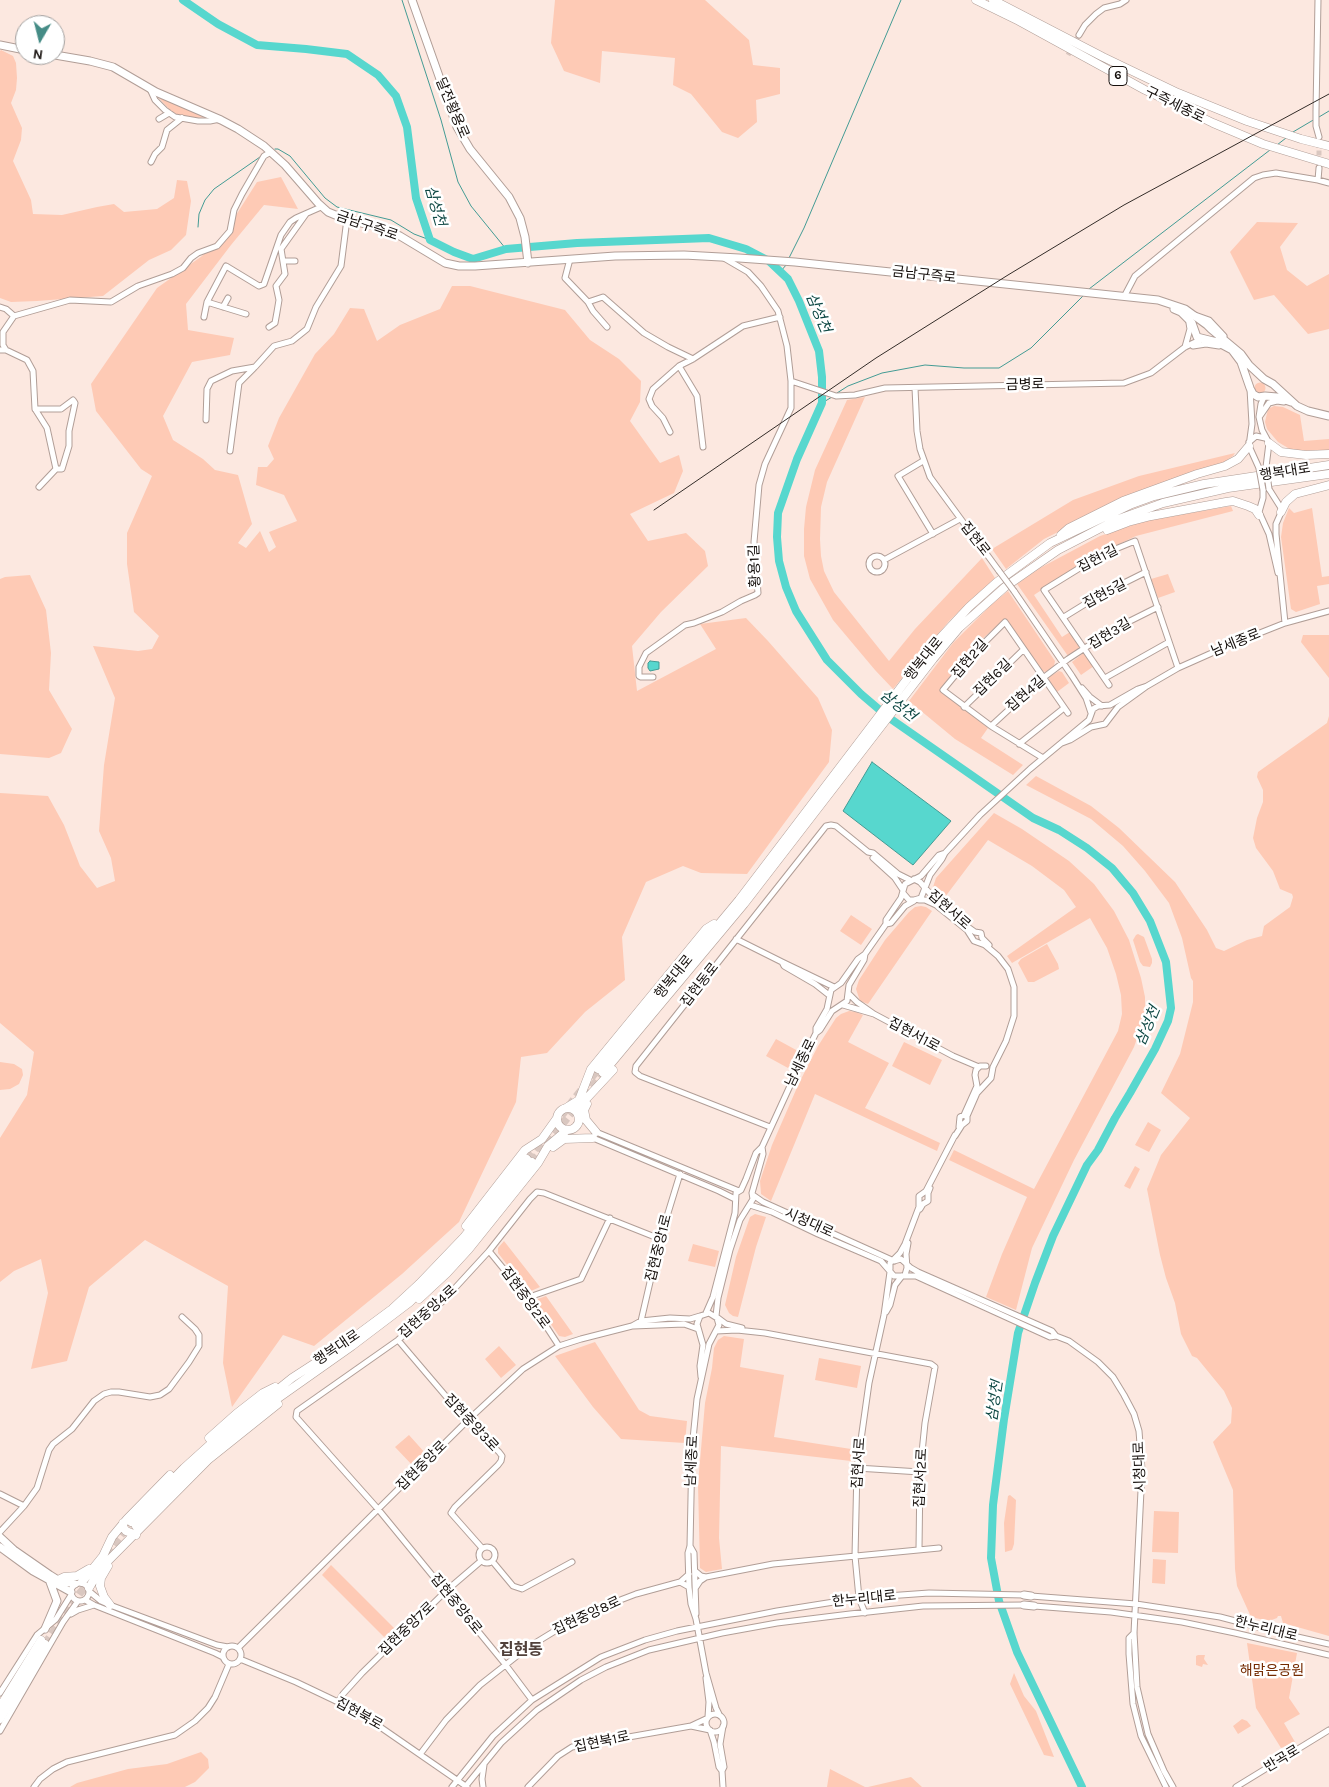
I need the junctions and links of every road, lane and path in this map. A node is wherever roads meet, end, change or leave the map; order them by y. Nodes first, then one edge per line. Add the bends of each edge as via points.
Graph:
1 (412, 0) edge
2 (976, 0) edge
3 (993, 0) edge
4 (1126, 0) edge
5 (1318, 0) edge
6 (1079, 35) tunnel mouth
7 (0, 46) edge
8 (15, 48) edge
9 (65, 56) edge
10 (150, 88) junction
11 (170, 113) junction
12 (182, 118) junction
13 (159, 119) dead end
14 (220, 119) junction
15 (1319, 137) tunnel mouth
16 (1329, 146) edge
17 (271, 152) junction
18 (151, 162) dead end
19 (1329, 164) edge
20 (1319, 168) tunnel mouth
21 (1318, 180) junction
22 (1329, 183) edge
23 (322, 207) junction
24 (307, 214) junction
25 (348, 219) junction
26 (722, 257) junction
27 (570, 259) junction
28 (528, 260) junction
29 (283, 261) junction
30 (295, 261) dead end
31 (1126, 295) junction
32 (228, 298) dead end
33 (208, 302) junction
34 (588, 302) junction
35 (223, 306) junction
36 (0, 307) edge
37 (246, 314) dead end
38 (14, 316) junction
39 (204, 317) dead end
40 (780, 317) junction
41 (1191, 317) junction
42 (1205, 323) junction
43 (269, 327) dead end
44 (608, 327) dead end
45 (1211, 329) junction
46 (1195, 331) junction
47 (1203, 339) junction
48 (1185, 347) junction
49 (3, 350) edge
50 (1239, 355) junction
51 (693, 359) junction
52 (679, 366) junction
53 (255, 367) junction
54 (1244, 370) junction
55 (1265, 380) junction
56 (791, 381) junction
57 (915, 388) junction
58 (1250, 389) junction
59 (1265, 396) junction
60 (1293, 402) junction
61 (1250, 407) junction
62 (35, 409) junction
63 (1329, 416) edge
64 (1259, 419) junction
65 (206, 420) dead end
66 (670, 432) dead end
67 (1267, 441) junction
68 (1249, 444) junction
69 (703, 446) dead end
70 (230, 451) dead end
71 (1329, 454) edge
72 (923, 461) junction
73 (1329, 465) edge
74 (56, 469) junction
75 (1329, 474) edge
76 (1329, 485) edge
77 (39, 488) dead end
78 (1280, 515) junction
79 (1260, 517) junction
80 (960, 519) junction
81 (934, 534) junction
82 (1077, 541) junction
83 (1050, 543) junction
84 (884, 560) dead end
85 (1146, 572) junction
86 (1279, 576) junction
87 (1158, 607) junction
88 (1329, 611) edge
89 (1064, 617) junction
90 (1285, 623) junction
91 (1169, 642) junction
92 (1085, 649) junction
93 (1023, 650) junction
94 (1063, 663) junction
95 (1178, 668) junction
96 (1072, 676) junction
97 (653, 677) dead end
98 (1043, 678) junction
99 (1105, 678) junction
100 (1109, 685) dead end
101 (1147, 686) junction
102 (1103, 706) junction
103 (964, 707) junction
104 (1091, 715) junction
105 (1110, 718) junction
106 (1099, 725) junction
107 (991, 726) junction
108 (1062, 743) junction
109 (1019, 744) junction
110 (1043, 758) junction
111 (868, 852) junction
112 (944, 853) junction
113 (912, 880) junction
114 (924, 888) junction
115 (903, 891) junction
116 (915, 900) junction
117 (725, 921) junction
118 (886, 924) junction
119 (973, 934) junction
120 (736, 939) junction
121 (980, 940) junction
122 (865, 954) junction
123 (782, 962) junction
124 (835, 987) junction
125 (849, 993) junction
126 (830, 997) junction
127 (841, 1005) junction
128 (874, 1014) junction
129 (816, 1033) junction
130 (1008, 1036) junction
131 (953, 1056) junction
132 (986, 1066) junction
133 (979, 1067) junction
134 (600, 1072) junction
135 (992, 1072) junction
136 (975, 1074) junction
137 (977, 1080) junction
138 (988, 1082) junction
139 (561, 1112) junction
140 (965, 1115) junction
141 (578, 1117) junction
142 (770, 1127) junction
143 (569, 1130) junction
144 (595, 1135) junction
145 (762, 1147) junction
146 (531, 1158) junction
147 (680, 1174) junction
148 (740, 1190) junction
149 (752, 1194) junction
150 (925, 1195) junction
151 (736, 1201) junction
152 (921, 1204) junction
153 (749, 1206) junction
154 (610, 1218) junction
155 (660, 1239) junction
156 (490, 1251) junction
157 (894, 1261) junction
158 (907, 1265) junction
159 (890, 1270) junction
160 (903, 1275) junction
161 (529, 1300) junction
162 (998, 1311) junction
163 (703, 1315) junction
164 (884, 1315) junction
165 (182, 1317) dead end
166 (716, 1317) junction
167 (641, 1321) junction
168 (632, 1326) junction
169 (699, 1330) junction
170 (715, 1333) junction
171 (765, 1333) junction
172 (398, 1340) junction
173 (349, 1345) junction
174 (559, 1346) junction
175 (875, 1354) junction
176 (701, 1377) junction
177 (295, 1381) junction
178 (467, 1422) junction
179 (858, 1468) junction
180 (920, 1472) junction
181 (0, 1494) edge
182 (24, 1506) junction
183 (378, 1509) junction
184 (132, 1529) junction
185 (0, 1532) edge
186 (0, 1537) edge
187 (112, 1537) junction
188 (690, 1546) junction
189 (0, 1547) edge
190 (482, 1548) junction
191 (939, 1548) dead end
192 (919, 1549) junction
193 (855, 1556) junction
194 (481, 1561) junction
195 (493, 1562) junction
196 (572, 1562) dead end
197 (695, 1571) junction
198 (689, 1574) junction
199 (706, 1577) junction
200 (54, 1580) junction
201 (680, 1582) junction
202 (78, 1583) junction
203 (689, 1586) junction
204 (89, 1590) junction
205 (696, 1590) junction
206 (446, 1591) junction
207 (71, 1593) junction
208 (859, 1598) junction
209 (85, 1600) junction
210 (78, 1601) junction
211 (1136, 1604) junction
212 (94, 1605) junction
213 (1024, 1605) joint
214 (1034, 1606) joint
215 (111, 1608) junction
216 (865, 1613) junction
217 (1136, 1616) junction
218 (696, 1619) junction
219 (63, 1622) junction
220 (698, 1627) junction
221 (45, 1628) junction
222 (1134, 1633) junction
223 (699, 1638) junction
224 (1329, 1644) edge
225 (228, 1647) junction
226 (238, 1648) junction
227 (1329, 1655) edge
228 (223, 1657) junction
229 (240, 1659) junction
230 (228, 1664) junction
231 (505, 1664) junction
232 (706, 1673) junction
233 (0, 1693) edge
234 (532, 1700) junction
235 (338, 1702) junction
236 (0, 1708) edge
237 (720, 1716) junction
238 (707, 1718) junction
239 (0, 1719) edge
240 (691, 1726) junction
241 (723, 1726) junction
242 (710, 1730) junction
243 (1329, 1730) edge
244 (0, 1731) edge
245 (421, 1753) junction
246 (484, 1763) junction
247 (722, 1771) junction
248 (457, 1780) junction
249 (34, 1787) edge
250 (452, 1787) edge
251 (466, 1787) edge
252 (482, 1787) edge
253 (528, 1787) edge
254 (723, 1787) edge
255 (1166, 1787) edge
256 (1173, 1787) edge
257 (1236, 1787) edge

1 - 28 main road, 달전황용로 via 457,127 470,149 509,197 520,218
2 - 19 highway, 구즉세종로 / 6 via 1213,123 1263,144
3 - 16 highway, 구즉세종로 / 6 via 1178,93 1277,132
4 - 6 street via 1104,8
5 - 15 street via 1316,126
7 - 8 main road
9 - 10 main road, 금남구즉로 via 113,67
10 - 11 street via 155,100
10 - 14 main road, 금남구즉로
11 - 12 street
11 - 13 street
12 - 14 street
12 - 18 street via 167,130 162,147
14 - 17 main road, 금남구즉로
17 - 23 main road, 금남구즉로
17 - 38 street via 264,156 242,194 234,210 230,231 217,246 198,253 172,274 138,286 111,302 70,300
20 - 21 street
21 - 22 street
21 - 31 street via 1276,173 1254,178 1136,276
23 - 24 street
23 - 25 main road, 금남구즉로
24 - 29 street via 281,249
24 - 33 street via 290,222 281,235 264,284 259,286 226,266
25 - 28 main road, 금남구즉로 via 400,236 446,263 459,266
25 - 53 street via 341,266 316,307 307,329 292,340 274,346
26 - 27 main road, 금남구즉로
26 - 31 main road, 금남구즉로
26 - 40 street, 금남구즉로 via 748,272
27 - 28 main road, 금남구즉로
27 - 34 street via 565,278
29 - 30 street
29 - 43 street via 285,274 276,286 275,323
31 - 41 main road, 금남구즉로 via 1158,300 1184,309
32 - 35 street
33 - 35 street
33 - 39 street
34 - 44 street
34 - 51 street via 603,297 644,333
35 - 37 street
36 - 38 street
38 - 49 street via 3,332
40 - 51 street via 743,326
40 - 56 street, 황용1길
41 - 42 main road, 금남구즉로
41 - 46 main road
41 - 48 street
41 - 50 street via 1201,316 1213,323
42 - 45 main road
42 - 46 main road via 1199,324
45 - 47 main road via 1209,336
45 - 50 main road
46 - 47 main road via 1197,337
46 - 48 street
47 - 48 street
47 - 50 main road via 1223,344
48 - 50 street via 1212,344
48 - 57 street, 금병로 via 1151,373 1124,383
49 - 62 street via 27,360 33,371
50 - 54 main road
50 - 55 main road
51 - 52 street
52 - 66 street via 653,389 649,399
52 - 69 street via 697,396
53 - 65 street via 232,371 211,381 207,389
53 - 70 street via 239,383
54 - 58 main road
54 - 61 street
55 - 58 main road via 1254,380
55 - 59 main road via 1270,389
55 - 60 main road
56 - 57 street, 금병로 via 836,396 885,388
56 - 97 street, 황용1길 via 791,408 765,464 759,485 754,542 758,592 706,619 685,625 646,653 639,667 639,676
57 - 72 street, 집현로 via 917,431
58 - 59 main road via 1255,396
58 - 61 street
59 - 60 main road
59 - 64 street
60 - 63 main road via 1308,412
60 - 64 street via 1270,403
61 - 68 street
62 - 74 street via 47,428
62 - 74 street via 61,409 73,400 75,403 69,446 62,470
64 - 67 street
67 - 68 street via 1256,436
67 - 71 highway via 1281,452
67 - 78 street, bridge via 1266,467
68 - 79 street, bridge via 1259,468 1263,490
68 - 83 highway via 1238,459 1225,466 1123,501 1069,528
72 - 80 street, 집현로 via 934,484
72 - 81 street via 898,476
73 - 83 highway, 행복대로 via 1172,490 1132,504
74 - 77 street
75 - 82 highway, 행복대로 via 1228,488 1163,503 1116,520
76 - 78 highway via 1295,494 1286,502
78 - 79 street via 1275,521 1268,522
78 - 86 street via 1276,534
79 - 82 highway via 1255,509 1233,501 1128,522
79 - 86 street via 1269,534
80 - 81 street
80 - 94 street, 집현로, bridge
81 - 84 street
82 - 117 highway, 행복대로 via 1058,550 1005,587 959,628
83 - 117 highway, 행복대로 via 997,582 930,649
85 - 87 street, 집현1길
85 - 89 street, 집현5길
85 - 89 street, 집현1길 via 1135,541 1094,560 1044,590
86 - 90 street
87 - 91 street, 집현1길
87 - 92 street, 집현3길 via 1114,629
88 - 90 street, 남세종로
89 - 92 street, 집현1길
90 - 95 street, 남세종로
91 - 95 street, 집현1길
91 - 99 street
92 - 94 street, 집현3길
92 - 99 street, 집현1길
93 - 98 street, 집현2길
93 - 103 street, 집현6길
93 - 103 street, 집현2길 via 1004,622 943,690
94 - 96 street, 집현로
94 - 98 street, 집현4길
95 - 101 street, 남세종로
96 - 102 street, 집현로 via 1090,697
96 - 104 street, 집현로 via 1086,698
98 - 107 street, 집현4길
98 - 109 street, 집현2길 via 1066,710
99 - 100 street, 집현1길
101 - 102 street, 남세종로
101 - 105 street, 남세종로
102 - 104 street via 1096,707
102 - 105 street via 1109,711
103 - 107 street, 집현2길
104 - 106 street via 1093,722
104 - 108 street
105 - 106 street
106 - 108 street
107 - 109 street, 집현2길
108 - 110 street
109 - 110 street, 집현2길
110 - 112 street
111 - 113 street, 집현동로
111 - 115 street, 집현동로 via 895,878
111 - 120 street, 집현동로 via 836,826 826,826
112 - 113 street via 921,876
112 - 114 street
113 - 114 street via 920,882
113 - 115 street via 905,884
114 - 116 street via 923,895
114 - 119 street, 집현서로
115 - 116 street via 907,898
115 - 118 street
116 - 118 street
116 - 119 street, 집현서로 via 936,905
117 - 134 highway, 행복대로
117 - 134 highway via 724,934
118 - 122 street
119 - 121 street via 974,941
119 - 121 street via 981,933
120 - 123 street
120 - 142 street, 집현동로 via 636,1066 635,1072
121 - 130 street, 집현서로 via 1008,969 1014,987 1014,1016
122 - 124 street
122 - 125 street
123 - 124 street
123 - 126 street
124 - 125 street via 842,986
124 - 126 street
125 - 127 street via 849,999
125 - 128 street, 집현서1로
126 - 127 street via 833,1004
126 - 129 street, 남세종로
127 - 128 street, 집현서1로
127 - 129 street, 남세종로 via 832,1011
128 - 131 street, 집현서1로
129 - 142 street, 남세종로
130 - 132 street, 집현서로
130 - 135 street, 집현서로
131 - 133 street, 집현서1로
131 - 136 street, 집현서1로
132 - 133 street
132 - 135 street
133 - 136 street
134 - 139 highway via 579,1100
134 - 141 highway via 581,1105
134 - 144 highway via 584,1110
135 - 138 street
136 - 137 street
137 - 138 street
137 - 140 street
138 - 140 street
139 - 141 highway via 573,1110
139 - 143 highway via 560,1127
139 - 146 highway
140 - 150 street via 968,1120 962,1122
141 - 143 highway via 576,1126
141 - 144 highway
142 - 145 street, 남세종로
143 - 144 highway
143 - 146 highway
144 - 146 highway via 564,1139
144 - 147 street
144 - 148 street
145 - 148 street, 남세종로 via 756,1152
145 - 149 street, 남세종로
146 - 173 highway via 434,1264
146 - 173 highway, 행복대로 via 435,1278 410,1302
147 - 151 street via 719,1190
147 - 155 street, 집현중앙1로
148 - 149 street via 747,1189
148 - 151 street
149 - 153 street
149 - 157 street, 시청대로 via 763,1202
150 - 152 street via 927,1202
150 - 152 street via 918,1198
151 - 153 street via 741,1206
151 - 163 street via 713,1298
152 - 157 street via 905,1244
152 - 158 street via 907,1247
153 - 159 street, 시청대로 via 772,1212 881,1261
153 - 166 street via 740,1220 730,1250
154 - 155 street, 집현중앙4로
154 - 156 street, 집현중앙4로 via 537,1192
154 - 161 street via 581,1279
155 - 167 street, 집현중앙1로
156 - 161 street, 집현중앙2로
156 - 172 street, 집현중앙4로 via 444,1300
157 - 158 street via 901,1260
157 - 159 street via 890,1263
158 - 160 street
158 - 162 street, 시청대로
159 - 160 street via 894,1276
159 - 164 street, 집현서로
160 - 162 street, 시청대로 via 916,1276
160 - 164 street, 집현서로
161 - 174 street, 집현중앙2로
162 - 211 street, 시청대로 via 1069,1341 1098,1362 1113,1377 1134,1414 1139,1431 1142,1470
163 - 166 street
163 - 167 street, 집현중앙로 via 690,1319
163 - 169 street via 697,1324
164 - 175 street, 집현서로
165 - 182 street via 199,1335 199,1346 168,1389 150,1398 111,1392 94,1401 76,1425 49,1450 37,1488
166 - 170 street via 719,1325
166 - 171 street, 집현서2로 via 732,1326
167 - 168 street, 집현중앙로
168 - 169 street, 집현중앙로 via 684,1324
168 - 174 street, 집현중앙로
169 - 170 street via 706,1335
169 - 176 street, 남세종로 via 703,1345
170 - 171 street, 집현서2로 via 737,1330
170 - 176 street, 남세종로
171 - 175 street, 집현서2로
172 - 178 street, 집현중앙3로
172 - 183 street, 집현중앙4로 via 303,1406 296,1417
173 - 177 highway, 행복대로
174 - 178 street, 집현중앙로 via 523,1369
175 - 179 street, 집현서로
175 - 180 street, 집현서2로 via 935,1367
176 - 188 street, 남세종로 via 692,1449
177 - 184 highway via 275,1406 208,1460 162,1506
177 - 184 highway via 263,1393 180,1464
178 - 183 street, 집현중앙로
178 - 190 street, 집현중앙3로 via 502,1456 498,1465 451,1513
179 - 180 street
179 - 193 street, 집현서로
180 - 192 street, 집현서2로
181 - 182 street
182 - 185 street
183 - 206 street, 집현중앙6로
183 - 226 street, 집현중앙로
184 - 187 highway
184 - 204 highway via 100,1569
184 - 215 highway via 128,1545 101,1578 101,1590
186 - 200 main road
187 - 200 highway via 85,1572
187 - 202 highway via 103,1556
188 - 197 street, 남세종로 via 694,1553
188 - 198 street, 남세종로
189 - 200 main road
190 - 194 street via 478,1556
190 - 195 street via 493,1549 496,1557
191 - 192 street
192 - 193 street
193 - 199 street via 774,1564
193 - 208 street, 집현서로
194 - 195 street via 485,1564
194 - 206 street, 집현중앙7로
195 - 196 street via 513,1586 522,1589
197 - 199 street
197 - 205 street, 남세종로
198 - 201 street
198 - 203 street, 남세종로
199 - 205 street via 696,1585
200 - 202 main road
200 - 207 main road
200 - 221 main road via 57,1601
201 - 203 street
201 - 231 street, 집현중앙8로 via 636,1594 582,1615
202 - 204 street via 87,1585
202 - 207 street
203 - 218 street, 남세종로
204 - 209 street
204 - 215 street
205 - 218 street, 남세종로
206 - 231 street, 집현중앙6로
206 - 235 street, 집현중앙7로 via 362,1673
207 - 210 street
207 - 221 street via 56,1619
208 - 211 street, 한누리대로 via 929,1593 1028,1595
208 - 216 street, 집현서로
208 - 220 street, 한누리대로
209 - 210 street
209 - 212 street
210 - 219 street
211 - 217 street, 시청대로
211 - 224 street, 한누리대로 via 1220,1617
212 - 215 street
212 - 219 street via 78,1610
213 - 214 main road, 한누리대로
213 - 216 street, 한누리대로 via 923,1606
214 - 217 street, 한누리대로
215 - 225 street
215 - 228 street
216 - 223 street, 한누리대로 via 777,1623
217 - 222 street, 시청대로
217 - 227 street, 한누리대로 via 1235,1633
218 - 220 street, 남세종로
219 - 244 street
220 - 223 street, 남세종로
220 - 234 street, 한누리대로 via 622,1648
221 - 233 street via 37,1635
222 - 255 street, 시청대로 via 1129,1638 1133,1704 1142,1736
222 - 256 street, 시청대로 via 1137,1687 1148,1734
223 - 232 street
223 - 246 street, 한누리대로 via 634,1655 581,1680 538,1710
225 - 226 street
225 - 228 street via 223,1651
226 - 229 street
228 - 230 street
229 - 230 street via 235,1664
229 - 235 street, 집현북로
230 - 249 street via 208,1708 175,1735 67,1762 53,1769
231 - 234 street, 집현중앙6로
231 - 245 street, 집현중앙8로 via 480,1684 446,1720
232 - 237 street
232 - 238 street
234 - 248 street, 한누리대로 via 493,1736
235 - 245 street, 집현북로
236 - 239 highway via 43,1642
237 - 238 street via 716,1714
237 - 241 street
238 - 240 street, 집현북1로
238 - 242 street via 706,1725
240 - 242 street, 집현북1로
240 - 253 street, 집현북1로 via 572,1747 558,1756
241 - 242 street via 719,1730
241 - 247 street via 720,1744
242 - 247 street
243 - 257 street, 반곡로
245 - 248 street, 집현북로
246 - 251 street, 한누리대로
246 - 252 street
247 - 254 street
248 - 250 street, 한누리대로
248 - 251 street, 집현북로

